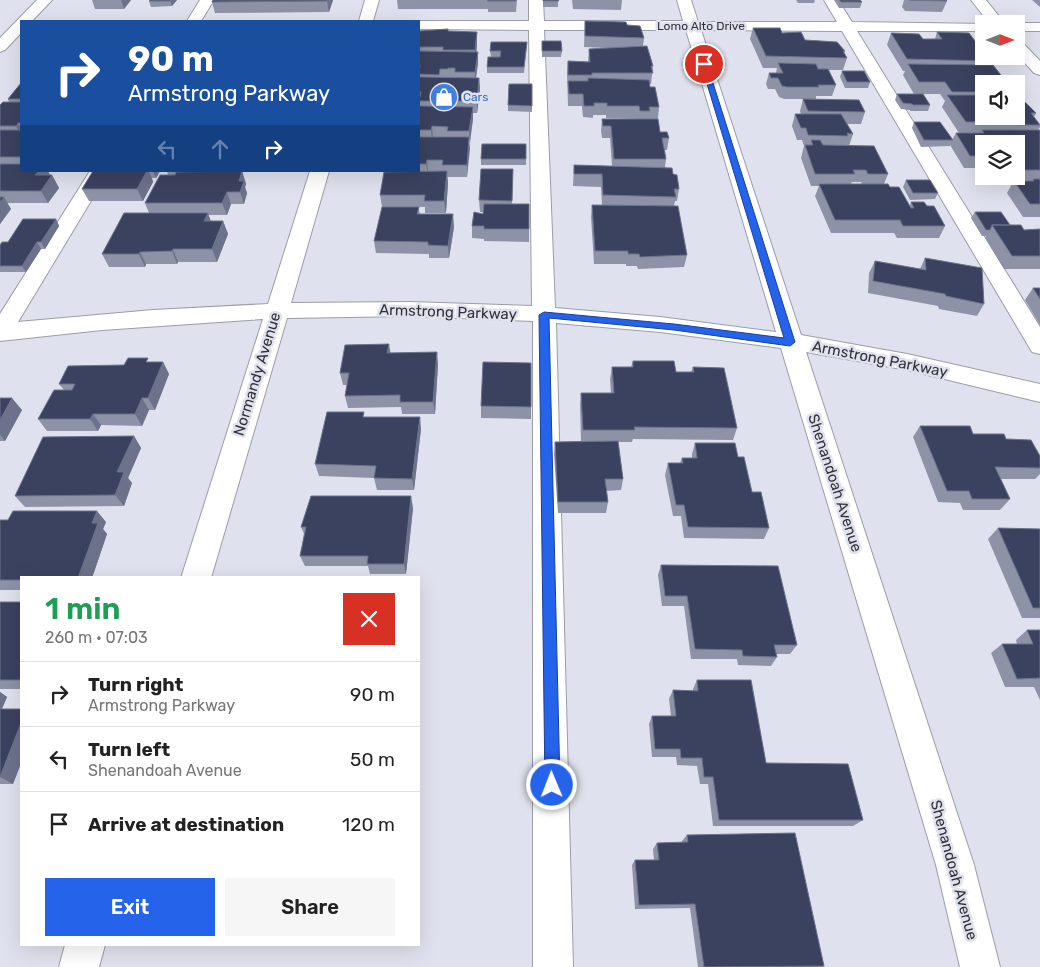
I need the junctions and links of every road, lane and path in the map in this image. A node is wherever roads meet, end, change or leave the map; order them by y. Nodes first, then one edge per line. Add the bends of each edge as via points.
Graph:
1 (45, 0) edge
2 (207, 0) edge
3 (372, 0) edge
4 (536, 0) edge
5 (684, 0) edge
6 (832, 0) edge
7 (978, 0) edge
8 (990, 15) edge
9 (26, 20) edge
10 (195, 20) edge
11 (366, 20) edge
12 (20, 24) edge
13 (0, 25) edge
14 (420, 25) edge
15 (536, 25) junction
16 (20, 26) edge
17 (848, 26) junction
18 (693, 27) junction
19 (975, 27) edge
20 (1025, 27) edge
21 (1040, 27) edge
22 (0, 47) edge
23 (1025, 54) edge
24 (1040, 70) edge
25 (99, 172) edge
26 (320, 172) edge
27 (276, 310) junction
28 (544, 315) junction
29 (0, 332) edge
30 (790, 342) junction
31 (1040, 346) edge
32 (1040, 393) edge
33 (197, 576) edge
34 (85, 946) edge
35 (79, 967) edge
36 (553, 967) edge
37 (980, 967) edge

1 - 9 street
2 - 10 street
3 - 11 street
4 - 15 street
5 - 18 street, Shenandoah Avenue
6 - 17 street
7 - 8 street
12 - 13 street
14 - 15 street, Lomo Alto Drive
15 - 18 street, Lomo Alto Drive
15 - 28 street
16 - 22 street
17 - 18 street, Lomo Alto Drive
17 - 19 street, Lomo Alto Drive
17 - 31 street
18 - 30 street, Shenandoah Avenue
20 - 21 street
23 - 24 street
25 - 29 street
26 - 27 street, Normandy Avenue
27 - 28 street, Armstrong Parkway via 410,309
27 - 29 street, Armstrong Parkway via 143,318
27 - 33 street, Normandy Avenue
28 - 30 street, Armstrong Parkway
28 - 36 street
30 - 32 street, Armstrong Parkway via 907,362
30 - 37 street, Shenandoah Avenue via 956,865
34 - 35 street

